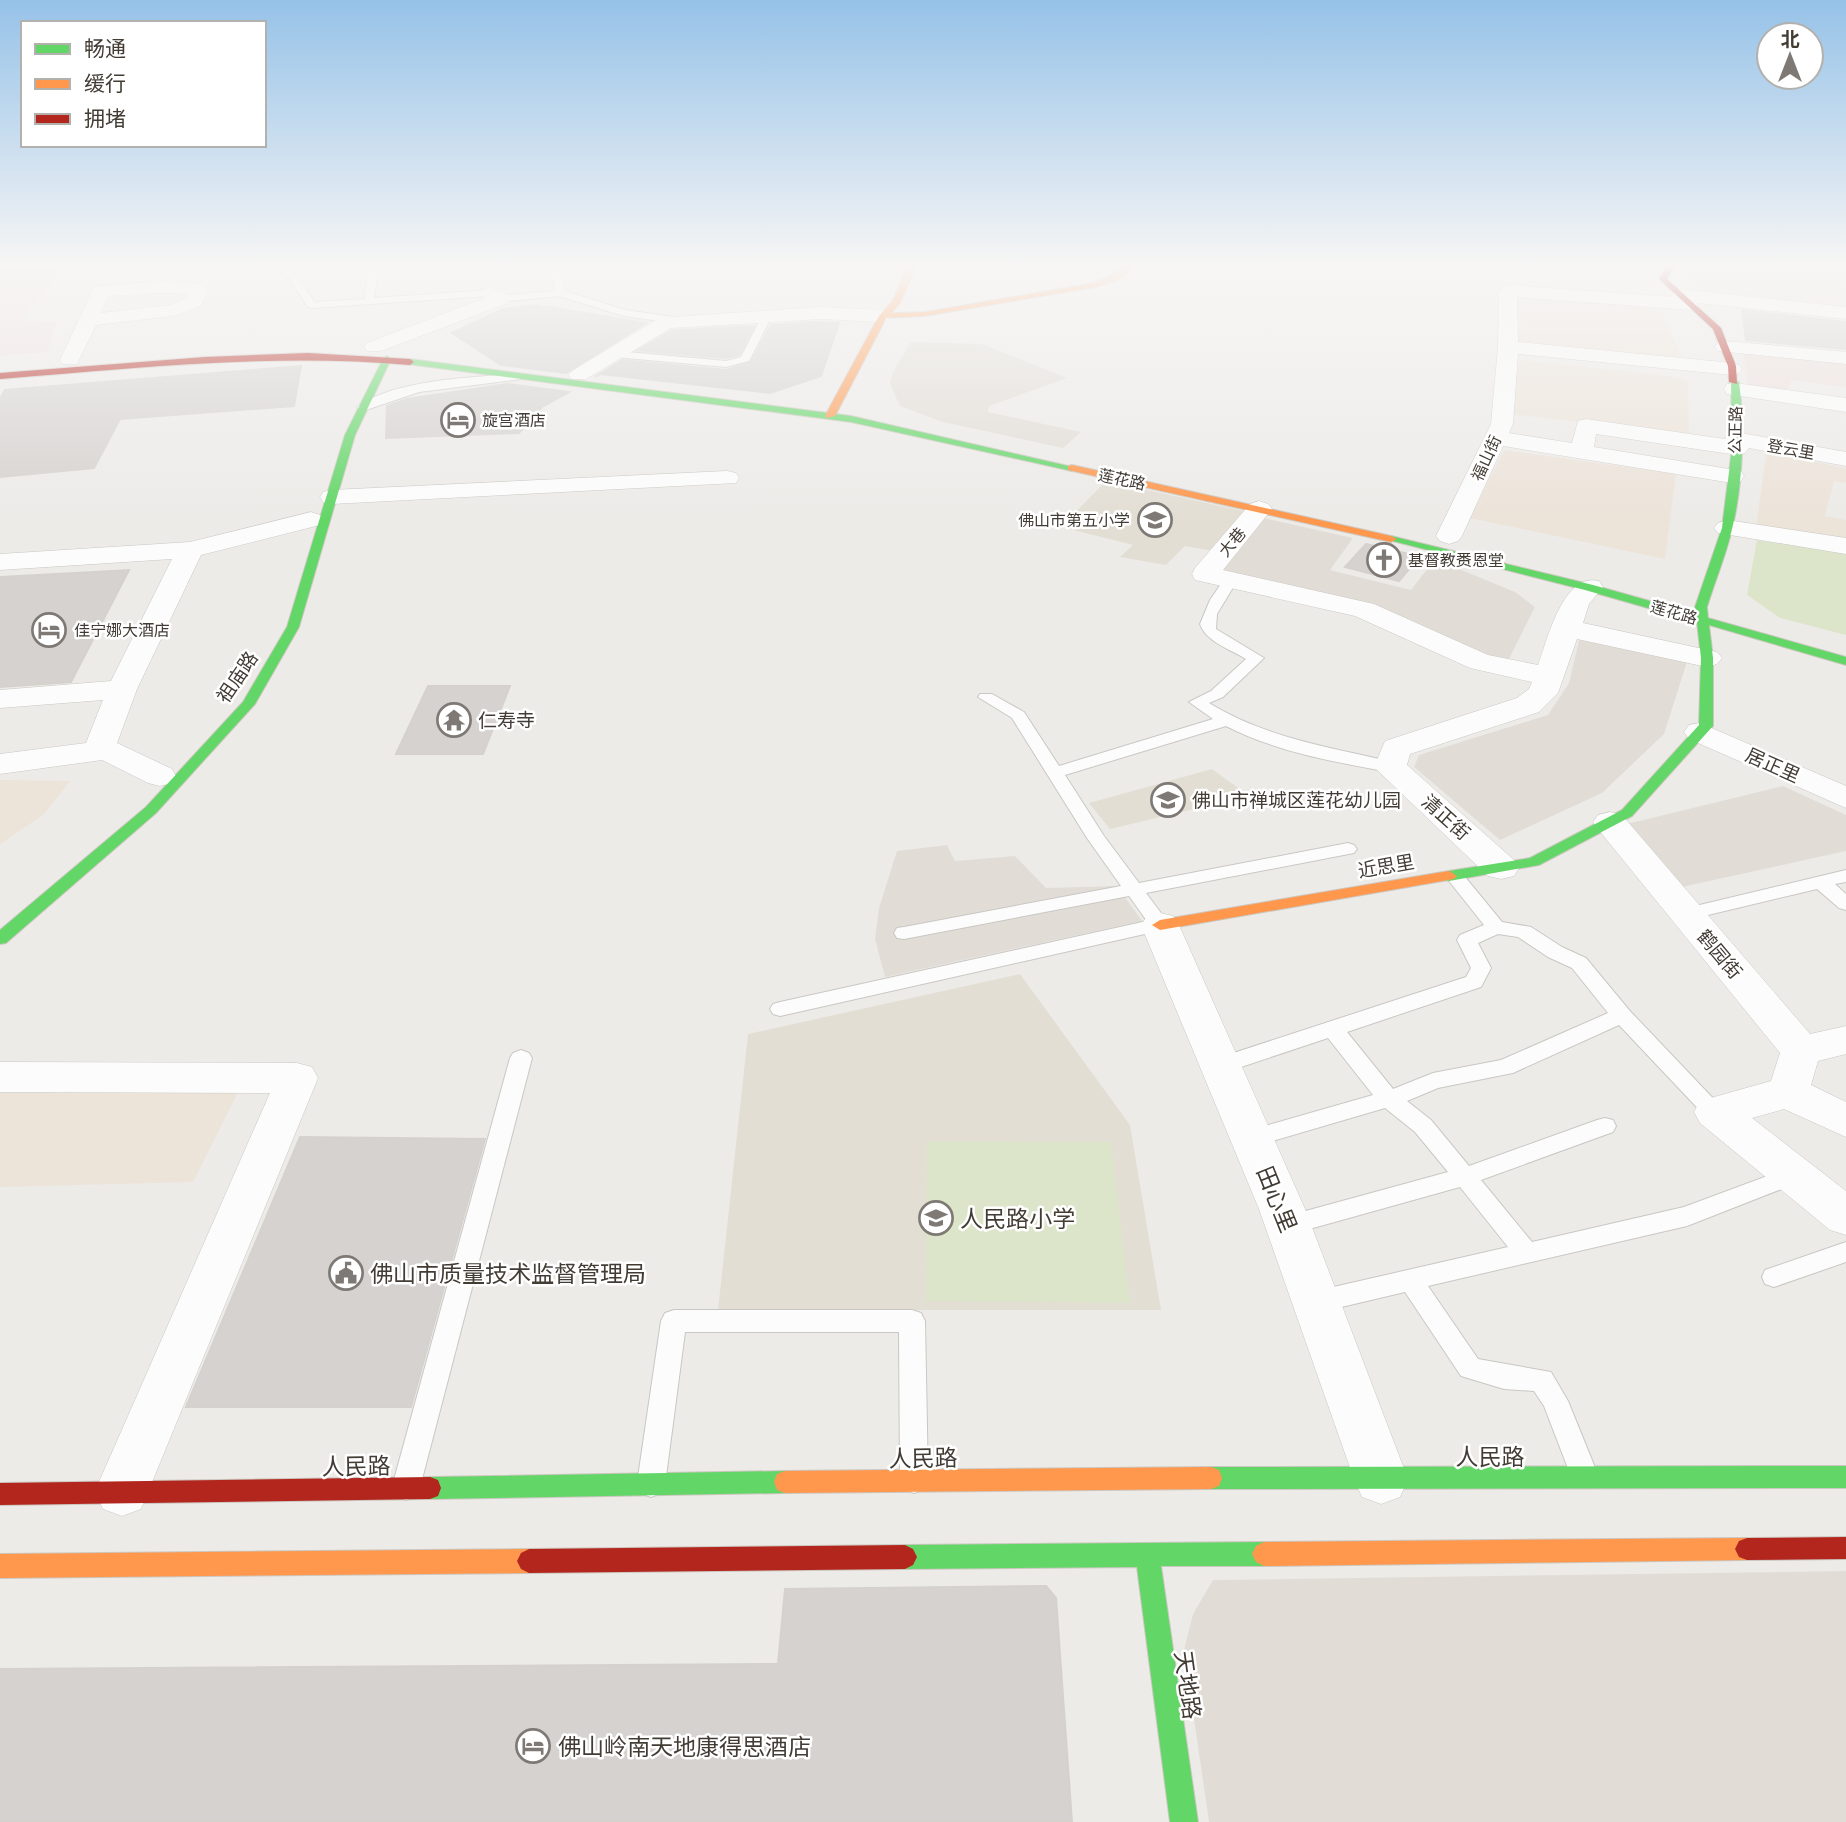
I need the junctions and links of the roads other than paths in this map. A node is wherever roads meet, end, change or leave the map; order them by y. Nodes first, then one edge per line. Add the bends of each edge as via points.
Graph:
1 (75, 349) edge
2 (234, 349) edge
3 (322, 349) edge
4 (390, 349) edge
5 (390, 349) edge
6 (623, 349) edge
7 (750, 349) edge
8 (870, 349) edge
9 (881, 349) edge
10 (1508, 349) edge
11 (1519, 349) edge
12 (1725, 349) edge
13 (1747, 349) edge
14 (615, 354) junction
15 (376, 357) junction
16 (1846, 358) edge
17 (70, 360) junction
18 (876, 364) dead end
19 (0, 366) edge
20 (579, 375) junction
21 (0, 376) edge
22 (533, 376) junction
23 (1735, 389) junction
24 (355, 404) junction
25 (1846, 405) edge
26 (855, 410) junction
27 (832, 412) junction
28 (1846, 425) edge
29 (1496, 438) junction
30 (1737, 444) junction
31 (1582, 452) junction
32 (1846, 459) edge
33 (1732, 476) junction
34 (727, 478) dead end
35 (332, 497) junction
36 (1259, 509) junction
37 (311, 520) junction
38 (1727, 528) junction
39 (1449, 536) junction
40 (1846, 546) edge
41 (1501, 549) dead end
42 (190, 550) junction
43 (1527, 555) dead end
44 (0, 562) edge
45 (1217, 578) junction
46 (1589, 587) junction
47 (1702, 613) junction
48 (1567, 628) junction
49 (1846, 648) edge
50 (1707, 658) junction
51 (1846, 661) edge
52 (1549, 676) junction
53 (122, 689) junction
54 (986, 697) dead end
55 (0, 699) edge
56 (1224, 720) junction
57 (1700, 732) junction
58 (105, 750) junction
59 (0, 764) edge
60 (1390, 767) junction
61 (1055, 773) junction
62 (156, 780) joint
63 (1846, 798) edge
64 (135, 801) dead end
65 (1610, 822) junction
66 (85, 845) dead end
67 (1348, 849) dead end
68 (1501, 868) junction
69 (1454, 876) junction
70 (1846, 876) edge
71 (1821, 882) junction
72 (1133, 889) junction
73 (1846, 904) edge
74 (1687, 914) junction
75 (1160, 925) junction
76 (1496, 927) junction
77 (904, 933) dead end
78 (0, 939) edge
79 (780, 1009) dead end
80 (1622, 1015) junction
81 (1333, 1029) junction
82 (1846, 1040) edge
83 (1801, 1051) junction
84 (522, 1058) dead end
85 (1220, 1066) junction
86 (0, 1077) edge
87 (1788, 1092) junction
88 (1388, 1098) junction
89 (1715, 1112) junction
90 (1846, 1121) edge
91 (1605, 1126) dead end
92 (1252, 1138) junction
93 (1794, 1175) junction
94 (1464, 1177) junction
95 (1846, 1217) edge
96 (1288, 1225) junction
97 (1846, 1252) edge
98 (1528, 1254) junction
99 (1774, 1277) dead end
100 (1411, 1281) junction
101 (1316, 1302) junction
102 (1846, 1477) edge
103 (1586, 1478) junction
104 (1381, 1479) junction
105 (914, 1481) junction
106 (0, 1484) edge
107 (651, 1485) junction
108 (406, 1488) junction
109 (122, 1491) junction
110 (33, 1493) junction
111 (0, 1494) edge
112 (1846, 1548) edge
113 (1147, 1555) junction
114 (0, 1566) edge
115 (1184, 1822) edge

1 - 17 street
2 - 17 main road
3 - 15 main road
4 - 15 street
5 - 15 street
6 - 14 street
7 - 14 lane via 745,359 726,364
8 - 27 main road
9 - 18 main road
10 - 29 street, 福山街 via 1502,424
11 - 23 street
12 - 23 main road, 公正路
13 - 16 street
14 - 20 street
15 - 20 main road, 莲花路
15 - 21 main road via 281,355
15 - 22 main road, 莲花路
15 - 24 main road, 祖庙路
17 - 19 main road
20 - 27 main road, 莲花路
22 - 24 lane via 472,380
22 - 27 main road, 莲花路
23 - 25 street
23 - 28 street
23 - 30 main road, 公正路
24 - 35 main road, 祖庙路
24 - 37 main road, 祖庙路
26 - 27 main road, 莲花路
26 - 36 main road, 莲花路
26 - 39 main road, 莲花路
29 - 31 street
29 - 39 street, 福山街
30 - 31 street, 登云里 via 1586,426
30 - 32 street, 登云里
30 - 33 main road, 公正路
31 - 33 street
33 - 38 main road, 公正路
34 - 35 street
35 - 78 main road, 祖庙路 via 293,627 248,705 151,810
36 - 45 street, 大巷
36 - 46 main road, 莲花路
37 - 42 street
37 - 62 main road, 祖庙路 via 277,627 226,708
38 - 40 street
38 - 47 main road, 公正路
39 - 41 main road, 莲花路
42 - 44 street
42 - 53 street
43 - 47 main road, 莲花路
45 - 52 street via 1364,610 1480,662
45 - 56 lane via 1207,626 1213,636 1256,658 1217,694 1197,702
46 - 47 main road, 莲花路
46 - 48 street via 1576,603
47 - 49 main road, 莲花路
47 - 50 main road
47 - 51 main road, 莲花路
48 - 50 street
48 - 52 street
50 - 57 main road via 1706,726
52 - 60 street via 1543,693 1528,705 1396,748
53 - 55 street
53 - 58 street via 100,747
54 - 61 lane via 1018,715
56 - 60 lane via 1304,751
56 - 61 lane
57 - 63 street, 居正里
57 - 65 main road via 1628,813
58 - 59 street
58 - 62 street
60 - 68 street, 清正街
61 - 72 lane
64 - 66 main road
65 - 68 main road, 近思里 via 1534,862
65 - 74 street, 鹤园街
67 - 72 lane
68 - 69 main road, 近思里
69 - 75 main road, 近思里
69 - 76 lane
70 - 71 lane
71 - 73 lane
71 - 74 lane
72 - 75 lane
72 - 77 lane
74 - 83 street, 鹤园街
75 - 79 lane
75 - 85 street, 田心里
76 - 80 lane via 1524,932 1579,963
76 - 81 lane via 1467,940 1481,968 1474,982
80 - 88 lane via 1505,1067 1433,1081
80 - 89 lane
81 - 85 lane
81 - 88 lane
82 - 83 street
83 - 87 street
84 - 108 lane
85 - 92 street, 田心里
86 - 109 street via 297,1078
87 - 89 street
87 - 90 street
88 - 92 lane
88 - 94 lane via 1423,1126
89 - 93 street
91 - 94 lane
92 - 96 street, 田心里
93 - 95 street
93 - 98 lane via 1687,1216
94 - 96 lane
94 - 98 lane
96 - 101 street, 田心里
97 - 99 lane
98 - 100 lane
100 - 101 lane
100 - 103 lane via 1471,1368 1542,1380
101 - 104 street, 田心里
102 - 103 main road, 人民路
103 - 104 main road, 人民路
104 - 105 main road, 人民路
105 - 107 main road, 人民路
105 - 107 lane via 912,1321 674,1321
106 - 110 main road
107 - 108 main road, 人民路
108 - 109 main road, 人民路
109 - 110 main road, 人民路
110 - 111 main road, 人民路
112 - 113 main road
113 - 114 main road
113 - 115 main road, 天地路

